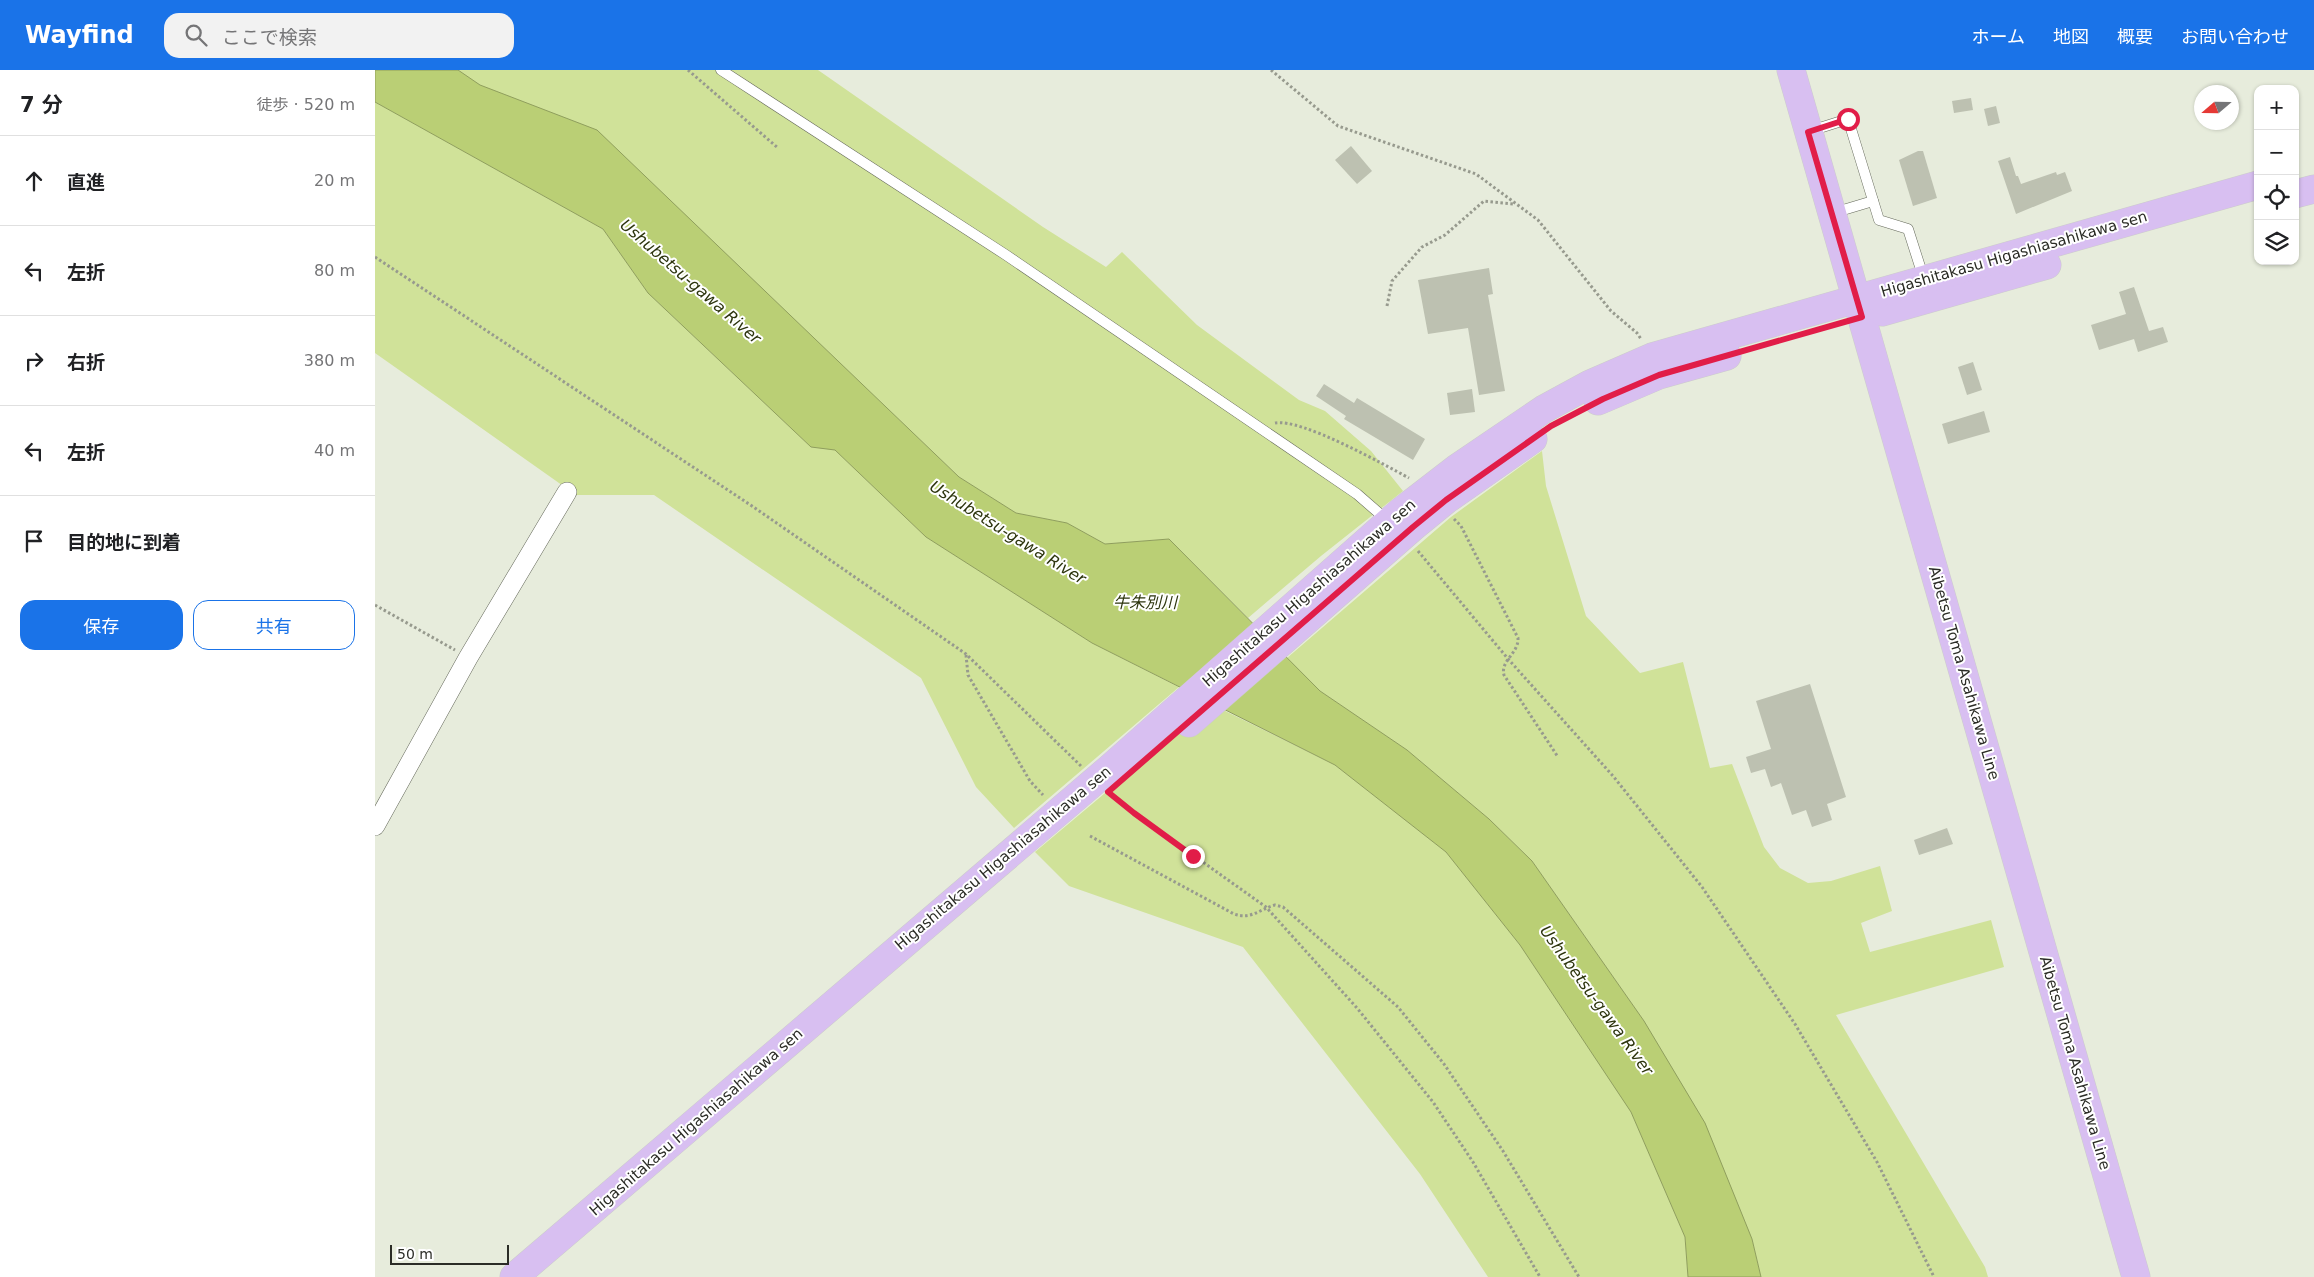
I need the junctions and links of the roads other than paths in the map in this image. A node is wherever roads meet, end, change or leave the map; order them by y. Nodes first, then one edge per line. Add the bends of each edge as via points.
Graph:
1 (721, 70) edge
2 (1791, 70) edge
3 (1808, 132) junction
4 (2314, 169) edge
5 (2299, 173) edge
6 (2254, 186) edge
7 (2314, 189) edge
8 (2299, 193) edge
9 (1873, 201) junction
10 (2254, 206) edge
11 (1833, 214) junction
12 (1924, 280) junction
13 (1859, 308) junction
14 (567, 492) dead end
15 (1397, 528) junction
16 (1109, 780) junction
17 (375, 826) edge
18 (515, 1277) edge
19 (540, 1277) edge
20 (2135, 1277) edge

1 - 15 lane via 1006,255 1357,494
2 - 3 main road, Aibetsu Toma Asahikawa Line
3 - 9 lane via 1848,119
3 - 11 main road, Aibetsu Toma Asahikawa Line
4 - 5 main road
6 - 12 main road, Higashitakasu Higashiasahikawa sen
7 - 8 main road
9 - 11 lane
9 - 12 lane via 1879,220 1908,229
10 - 13 main road, Higashitakasu Higashiasahikawa sen
11 - 13 main road, Aibetsu Toma Asahikawa Line
12 - 13 main road, Higashitakasu Higashiasahikawa sen
13 - 15 main road, Higashitakasu Higashiasahikawa sen via 1659,375 1603,399 1551,426 1446,500
13 - 15 main road, Higashitakasu Higashiasahikawa sen via 1652,357 1591,384 1544,409 1457,468
13 - 20 main road, Aibetsu Toma Asahikawa Line
14 - 17 street via 468,658
15 - 16 main road, Higashitakasu Higashiasahikawa sen
16 - 18 main road, Higashitakasu Higashiasahikawa sen
16 - 19 main road, Higashitakasu Higashiasahikawa sen via 1028,858

